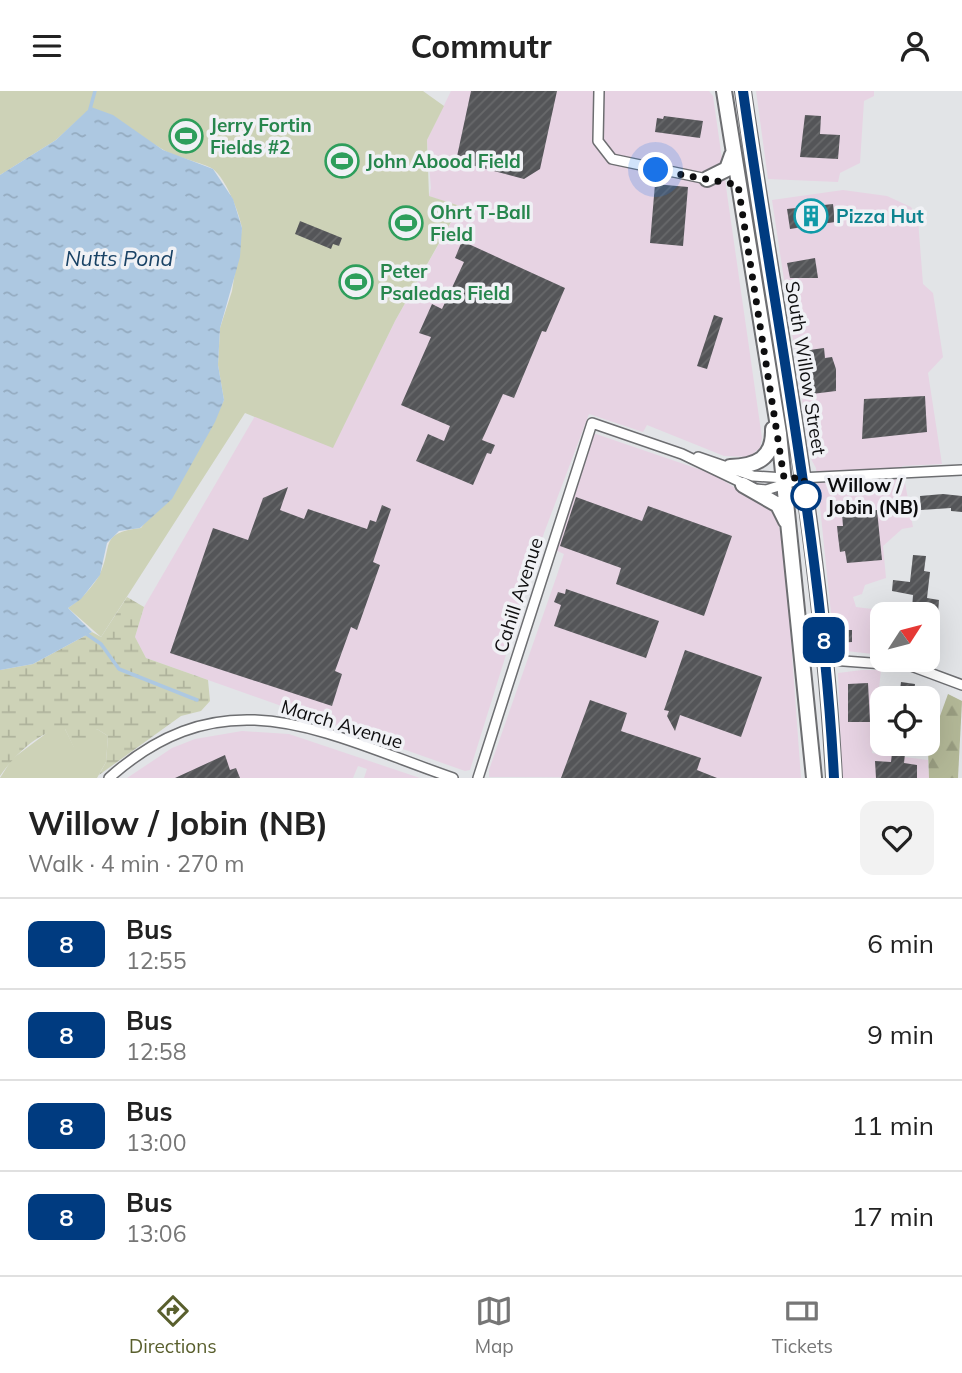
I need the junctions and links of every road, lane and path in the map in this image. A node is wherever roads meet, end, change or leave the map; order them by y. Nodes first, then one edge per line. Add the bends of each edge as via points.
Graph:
1 (599, 91) edge
2 (724, 91) edge
3 (743, 91) edge
4 (732, 147) junction
5 (707, 179) junction
6 (738, 185) junction
7 (772, 389) junction
8 (682, 454) junction
9 (730, 467) junction
10 (962, 470) edge
11 (804, 478) junction
12 (785, 482) junction
13 (743, 485) junction
14 (791, 540) junction
15 (804, 658) junction
16 (827, 661) junction
17 (962, 685) edge
18 (110, 778) edge
19 (453, 778) edge
20 (478, 778) edge
21 (814, 778) edge
22 (834, 778) edge

1 - 5 street via 598,141 611,159
2 - 4 main road, South Willow Street
3 - 11 main road, South Willow Street
4 - 5 main road via 730,166
4 - 6 main road, South Willow Street
5 - 6 main road
6 - 7 main road, South Willow Street
7 - 9 main road via 769,451 756,464
7 - 12 main road, South Willow Street
8 - 9 street
8 - 13 street
8 - 20 street, Cahill Avenue via 592,423
9 - 12 street
10 - 11 street
11 - 12 street
11 - 16 main road, South Willow Street
12 - 13 street via 766,490
12 - 14 main road, South Willow Street
13 - 14 main road via 782,509
14 - 15 main road, South Willow Street
15 - 16 street
15 - 21 main road, South Willow Street
16 - 17 street via 911,666
16 - 22 main road, South Willow Street
18 - 19 street, March Avenue via 170,735 243,718 292,723

